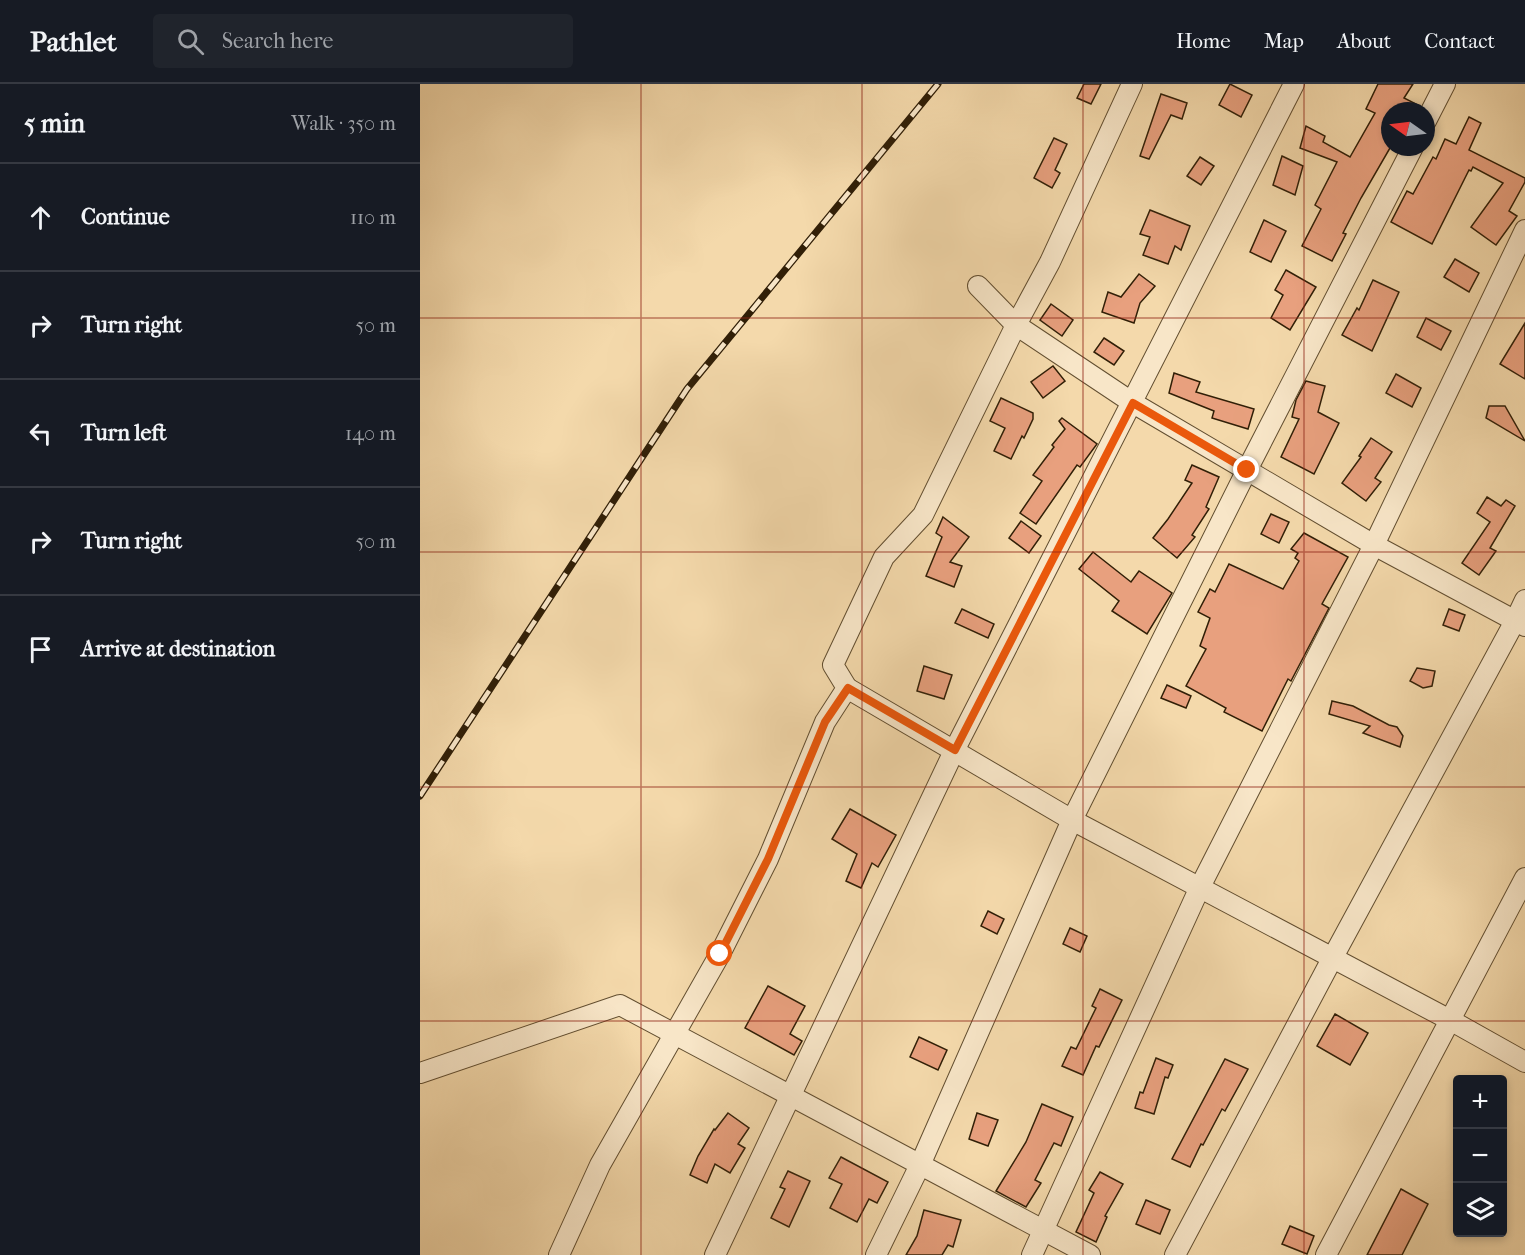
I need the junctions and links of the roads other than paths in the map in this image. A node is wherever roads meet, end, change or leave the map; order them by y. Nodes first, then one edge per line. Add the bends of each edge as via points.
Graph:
1 (1132, 84) edge
2 (1294, 84) edge
3 (1445, 84) edge
4 (1435, 104) edge
5 (1408, 156) edge
6 (1525, 230) edge
7 (978, 286) dead end
8 (1016, 325) junction
9 (1133, 403) junction
10 (1247, 470) junction
11 (1374, 545) junction
12 (1525, 600) edge
13 (1520, 623) edge
14 (848, 688) junction
15 (955, 750) junction
16 (1072, 820) junction
17 (1525, 878) edge
18 (1200, 887) junction
19 (1333, 957) junction
20 (1450, 1020) junction
21 (675, 1034) junction
22 (1525, 1062) edge
23 (420, 1074) edge
24 (791, 1096) junction
25 (920, 1165) junction
26 (1044, 1231) junction
27 (559, 1255) edge
28 (715, 1255) edge
29 (876, 1255) edge
30 (1032, 1255) edge
31 (1090, 1255) edge
32 (1175, 1255) edge
33 (1326, 1255) edge

1 - 8 street via 1050,262
2 - 9 street
3 - 4 street
5 - 10 street
6 - 11 street
7 - 8 street
8 - 9 street
8 - 14 street via 923,515 884,557 833,665
9 - 10 street
9 - 15 street
10 - 11 street
10 - 16 street
11 - 13 street
11 - 18 street
12 - 13 street
13 - 19 street
14 - 15 street
14 - 21 street via 825,722 768,859
15 - 16 street
15 - 24 street
16 - 18 street
16 - 25 street
17 - 20 street
18 - 19 street
18 - 26 street
19 - 20 street
19 - 32 street
20 - 22 street
20 - 33 street
21 - 23 street via 620,1005
21 - 24 street
21 - 27 street via 600,1165
24 - 25 street
24 - 28 street
25 - 26 street
25 - 29 street
26 - 30 street
26 - 31 street

